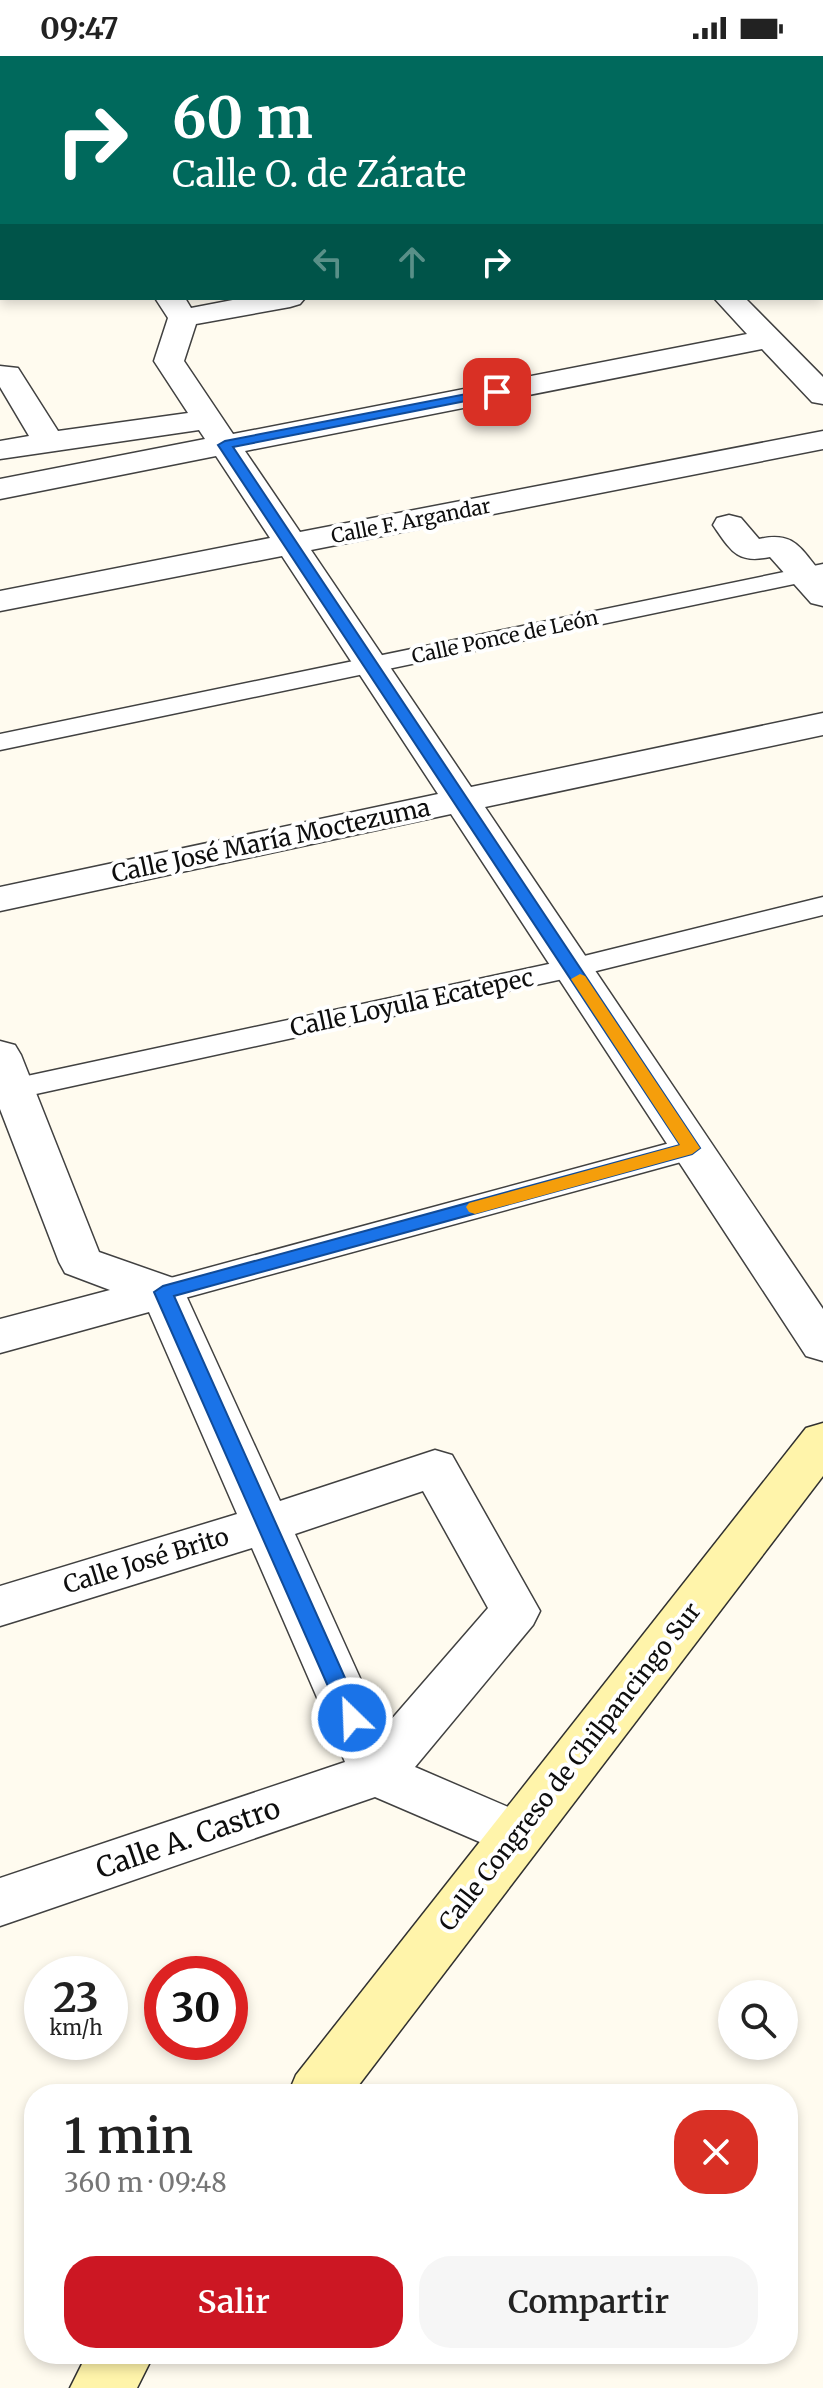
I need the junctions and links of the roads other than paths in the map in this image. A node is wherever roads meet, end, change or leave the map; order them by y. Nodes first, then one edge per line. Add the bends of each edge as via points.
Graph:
1 (267, 300) edge
2 (731, 300) edge
3 (176, 308) edge
4 (768, 339) junction
5 (0, 375) edge
6 (823, 395) edge
7 (217, 432) junction
8 (823, 440) edge
9 (49, 442) junction
10 (0, 450) edge
11 (0, 489) edge
12 (729, 525) dead end
13 (291, 544) junction
14 (817, 580) edge
15 (0, 601) edge
16 (371, 665) junction
17 (823, 724) edge
18 (0, 742) edge
19 (460, 800) junction
20 (0, 899) edge
21 (823, 906) edge
22 (572, 968) junction
23 (4, 1078) edge
24 (692, 1148) junction
25 (163, 1292) junction
26 (0, 1336) edge
27 (822, 1344) edge
28 (823, 1441) edge
29 (267, 1524) junction
30 (0, 1606) edge
31 (377, 1774) junction
32 (517, 1835) junction
33 (0, 1902) edge
34 (325, 2084) edge
35 (117, 2364) edge
36 (101, 2388) edge

1 - 3 street
2 - 4 street
3 - 7 street via 169,361
4 - 6 street
4 - 7 street
5 - 9 street via 7,374
7 - 9 street
7 - 11 street
7 - 13 street
8 - 13 street, Calle F. Argandar
9 - 10 street
12 - 14 street via 751,551 778,545
13 - 15 street, Calle F. Argandar
13 - 16 street
14 - 16 lane, Calle Ponce de León
16 - 18 lane, Calle Ponce de León
16 - 19 street
17 - 19 street, Calle José María Moctezuma
19 - 20 street, Calle José María Moctezuma
19 - 22 street
21 - 22 lane, Calle Loyula Ecatepec
22 - 23 lane, Calle Loyula Ecatepec
22 - 24 street
23 - 25 street via 81,1262
24 - 25 lane
24 - 27 street
25 - 26 street
25 - 29 street
28 - 32 street, Calle Congreso de Chilpancingo Sur
29 - 30 street, Calle José Brito
29 - 31 street
29 - 31 street, Calle José Brito via 435,1468 515,1611
31 - 32 street
31 - 33 street, Calle A. Castro
32 - 34 street, Calle Congreso de Chilpancingo Sur
35 - 36 street

